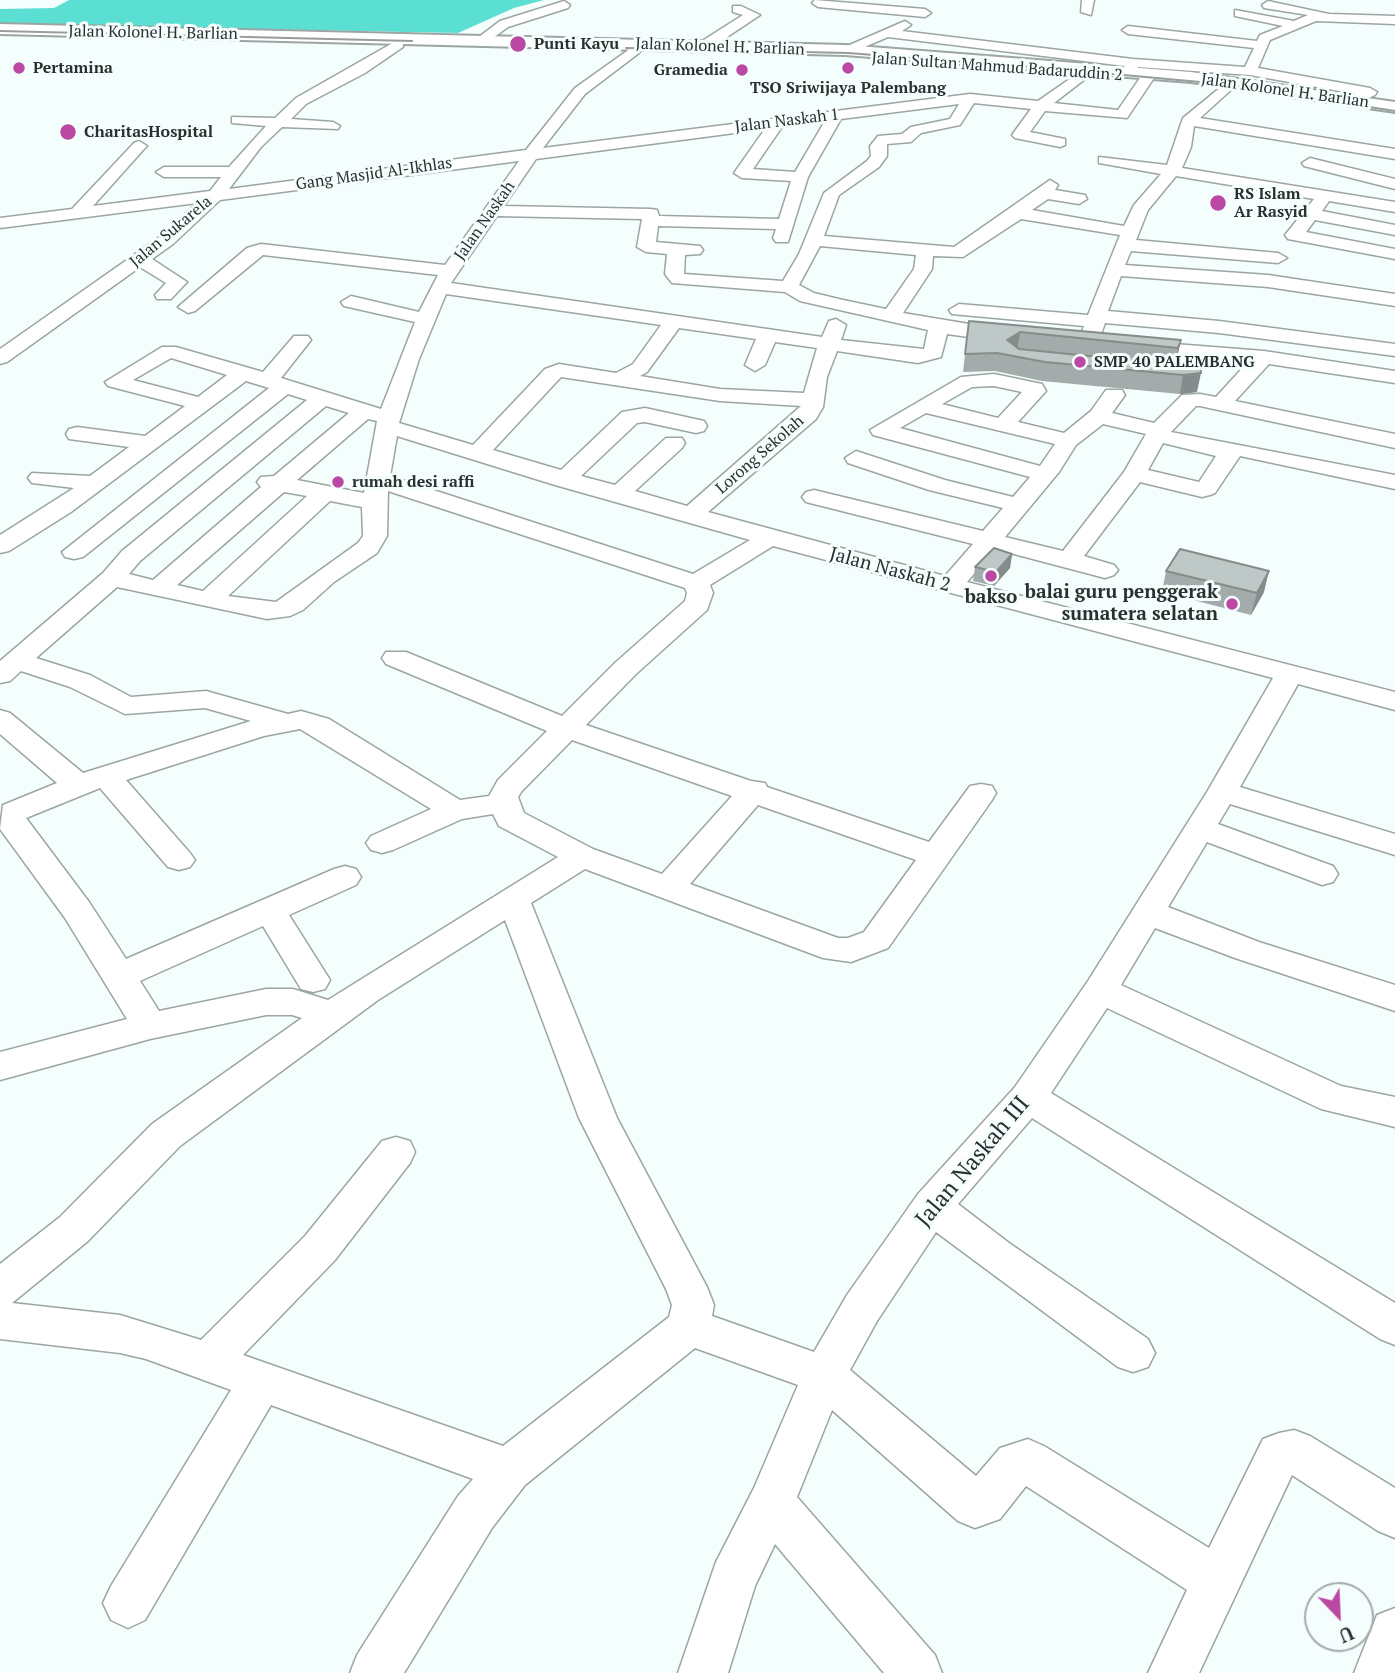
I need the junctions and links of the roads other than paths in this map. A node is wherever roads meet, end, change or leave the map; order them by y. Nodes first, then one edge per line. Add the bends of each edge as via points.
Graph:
1 (818, 3) dead end
2 (1268, 5) dead end
3 (1356, 6) dead end
4 (557, 7) dead end
5 (737, 9) dead end
6 (1395, 9) edge
7 (505, 10) dead end
8 (768, 11) dead end
9 (754, 15) junction
10 (1327, 15) junction
11 (1294, 24) junction
12 (730, 28) junction
13 (1393, 28) edge
14 (758, 29) dead end
15 (1128, 30) dead end
16 (1279, 30) junction
17 (0, 32) edge
18 (888, 33) junction
19 (460, 39) junction
20 (481, 40) junction
21 (1046, 41) dead end
22 (398, 44) junction
23 (415, 44) dead end
24 (1261, 45) junction
25 (704, 46) junction
26 (1171, 46) dead end
27 (597, 49) dead end
28 (634, 50) junction
29 (845, 50) junction
30 (1037, 52) junction
31 (1206, 52) dead end
32 (1167, 65) junction
33 (1132, 67) junction
34 (1201, 67) junction
35 (1345, 70) dead end
36 (1250, 71) junction
37 (1084, 73) junction
38 (1147, 78) junction
39 (1324, 83) junction
40 (1227, 86) junction
41 (1370, 92) junction
42 (1395, 95) edge
43 (970, 98) junction
44 (1354, 101) junction
45 (1042, 105) junction
46 (1395, 107) edge
47 (1395, 113) edge
48 (836, 115) junction
49 (237, 120) dead end
50 (280, 121) junction
51 (1188, 121) junction
52 (777, 123) junction
53 (333, 126) dead end
54 (1060, 142) dead end
55 (139, 146) dead end
56 (1329, 151) dead end
57 (533, 152) junction
58 (1395, 154) edge
59 (1105, 160) dead end
60 (1310, 163) junction
61 (1172, 171) junction
62 (164, 172) dead end
63 (233, 172) junction
64 (800, 177) junction
65 (1395, 184) edge
66 (1262, 186) junction
67 (215, 195) junction
68 (1325, 195) junction
69 (1079, 199) dead end
70 (1391, 203) edge
71 (79, 211) junction
72 (491, 211) junction
73 (1018, 213) junction
74 (1310, 214) junction
75 (650, 221) junction
76 (0, 223) edge
77 (1395, 230) edge
78 (1128, 239) junction
79 (814, 240) junction
80 (925, 251) junction
81 (1395, 254) edge
82 (1278, 258) dead end
83 (141, 260) junction
84 (1114, 270) junction
85 (445, 279) junction
86 (789, 287) junction
87 (1395, 290) edge
88 (1343, 291) junction
89 (164, 295) dead end
90 (1395, 300) edge
91 (351, 302) dead end
92 (842, 306) junction
93 (188, 307) dead end
94 (958, 310) dead end
95 (891, 316) junction
96 (426, 319) junction
97 (1096, 319) junction
98 (672, 324) junction
99 (938, 326) junction
100 (766, 336) junction
101 (1036, 339) edge
102 (302, 340) dead end
103 (1062, 341) edge
104 (830, 343) junction
105 (1088, 344) junction
106 (1191, 350) junction
107 (1395, 350) edge
108 (0, 358) edge
109 (1258, 364) junction
110 (755, 365) dead end
111 (1187, 372) edge
112 (243, 373) junction
113 (1395, 377) edge
114 (622, 378) junction
115 (275, 384) junction
116 (1114, 395) dead end
117 (1395, 396) edge
118 (321, 399) junction
119 (813, 400) junction
120 (201, 404) junction
121 (1221, 404) junction
122 (926, 407) junction
123 (365, 410) junction
124 (1099, 416) junction
125 (389, 423) junction
126 (1003, 425) junction
127 (696, 426) dead end
128 (1158, 433) junction
129 (77, 434) dead end
130 (1068, 441) junction
131 (1395, 441) edge
132 (151, 443) junction
133 (674, 443) dead end
134 (1230, 452) junction
135 (478, 453) junction
136 (856, 458) dead end
137 (129, 460) junction
138 (182, 468) junction
139 (1043, 474) junction
140 (1134, 474) junction
141 (232, 475) junction
142 (40, 478) dead end
143 (563, 480) junction
144 (1395, 482) edge
145 (96, 483) junction
146 (281, 484) junction
147 (327, 491) junction
148 (376, 491) junction
149 (618, 495) junction
150 (814, 497) dead end
151 (1018, 505) junction
152 (690, 516) junction
153 (2, 534) edge
154 (770, 538) junction
155 (990, 540) junction
156 (74, 552) dead end
157 (1069, 560) junction
158 (1105, 570) dead end
159 (112, 578) junction
160 (696, 583) junction
161 (950, 586) junction
162 (157, 589) junction
163 (208, 600) junction
164 (396, 658) dead end
165 (8, 667) edge
166 (1290, 673) junction
167 (1395, 701) edge
168 (0, 719) edge
169 (285, 722) junction
170 (565, 728) junction
171 (93, 781) junction
172 (754, 790) junction
173 (1222, 792) junction
174 (981, 793) dead end
175 (504, 803) junction
176 (455, 810) junction
177 (1199, 828) junction
178 (382, 843) dead end
179 (1395, 845) edge
180 (582, 856) junction
181 (937, 856) junction
182 (179, 860) dead end
183 (1322, 874) dead end
184 (345, 877) dead end
185 (670, 887) junction
186 (513, 898) junction
187 (270, 911) junction
188 (1147, 912) junction
189 (119, 976) junction
190 (313, 980) dead end
191 (1100, 990) junction
192 (1395, 998) edge
193 (332, 1014) junction
194 (150, 1026) junction
195 (0, 1066) edge
196 (1028, 1097) junction
197 (1395, 1112) edge
198 (396, 1152) dead end
199 (932, 1206) junction
200 (0, 1289) edge
201 (0, 1320) edge
202 (1395, 1326) edge
203 (689, 1327) junction
204 (1133, 1353) dead end
205 (209, 1361) junction
206 (824, 1375) junction
207 (261, 1380) junction
208 (509, 1470) junction
209 (771, 1503) junction
210 (1395, 1515) edge
211 (1216, 1580) junction
212 (128, 1603) dead end
213 (1395, 1633) edge
214 (375, 1673) edge
215 (703, 1673) edge
216 (917, 1673) edge
217 (1173, 1673) edge
218 (1379, 1673) edge

1 - 18 street via 930,9
2 - 10 street
3 - 6 street
4 - 20 street via 504,24
5 - 9 street
7 - 19 street
8 - 9 street
9 - 12 street
10 - 11 street
10 - 13 street
11 - 16 street
11 - 16 street via 1261,18 1237,20
12 - 14 street
12 - 25 street
15 - 24 street
16 - 24 street
17 - 19 highway, Jalan Kolonel H. Barlian
17 - 22 highway, Jalan Kolonel H. Barlian
18 - 29 street
18 - 30 street
19 - 20 highway, Jalan Kolonel H. Barlian
20 - 25 highway, Jalan Kolonel H. Barlian
21 - 30 street
22 - 23 highway, Jalan Kolonel H. Barlian
22 - 50 street, Jalan Sukarela via 301,101
24 - 36 street
25 - 29 highway, Jalan Kolonel H. Barlian
26 - 32 street
27 - 28 highway, Jalan Sultan Mahmud Badaruddin 2
28 - 37 highway, Jalan Sultan Mahmud Badaruddin 2 via 842,55 989,71
28 - 57 street, Jalan Naskah via 580,91
29 - 33 highway, Jalan Kolonel H. Barlian
30 - 33 street via 1112,54
31 - 34 street
32 - 33 street
32 - 34 street
33 - 44 highway, Jalan Kolonel H. Barlian
34 - 36 street
35 - 39 street
36 - 39 street
37 - 38 highway, Jalan Sultan Mahmud Badaruddin 2
37 - 45 street
38 - 40 highway, Jalan Sultan Mahmud Badaruddin 2
38 - 45 street, Jalan Naskah 1 via 1122,114
39 - 41 street
40 - 47 highway, Jalan Sultan Mahmud Badaruddin 2
40 - 51 street
41 - 42 street
41 - 44 street
43 - 45 street, Jalan Naskah 1
43 - 48 street, Jalan Naskah 1
43 - 79 street via 955,122 916,130 906,139 883,139 873,164 832,193
44 - 46 highway, Jalan Kolonel H. Barlian
45 - 54 street via 1020,136
48 - 52 street, Jalan Naskah 1
48 - 64 street
49 - 50 street
50 - 53 street
50 - 63 street, Jalan Sukarela
51 - 58 street
51 - 61 street
52 - 57 street, Jalan Naskah 1
52 - 64 street via 742,173
55 - 71 street
56 - 60 street
57 - 67 street, Gang Masjid Al-Ikhlas
57 - 72 street, Jalan Naskah
59 - 61 street
60 - 65 street
60 - 66 street
61 - 66 street
61 - 78 street via 1140,209
62 - 63 street
63 - 67 street, Jalan Sukarela
64 - 75 street via 784,231
66 - 68 street
67 - 71 street, Gang Masjid Al-Ikhlas
67 - 83 street, Jalan Sukarela
68 - 70 street
68 - 74 street
69 - 73 street via 1048,189
71 - 76 street, Gang Masjid Al-Ikhlas
72 - 75 street via 650,214
72 - 85 street, Jalan Naskah
73 - 78 street
73 - 80 street via 959,253
74 - 77 street
74 - 81 street via 1294,236
75 - 86 street via 645,246 685,250 674,274 679,279
78 - 82 street
78 - 84 street
79 - 80 street
79 - 86 street
80 - 95 street via 923,269
83 - 89 street via 178,282
83 - 108 street, Jalan Sukarela
84 - 88 street
84 - 97 street
85 - 93 street via 261,249
85 - 96 street, Jalan Naskah
85 - 98 street
86 - 92 street
87 - 88 street
88 - 90 street
91 - 96 street
92 - 95 street
92 - 104 street, Lorong Sekolah
94 - 97 street
95 - 99 street
96 - 125 street, Jalan Naskah
97 - 105 street
97 - 107 street via 1243,329
98 - 100 street
98 - 114 street via 640,368
99 - 101 street
99 - 104 street via 934,354 926,357
100 - 104 street
100 - 110 street
102 - 115 street
103 - 105 street
104 - 119 street, Lorong Sekolah
105 - 106 street
106 - 109 street
106 - 111 street
109 - 113 street
109 - 117 street
109 - 121 street
112 - 115 street, Jalan Naskah 2
112 - 120 street
112 - 120 street, Jalan Naskah 2 via 169,351 115,382
114 - 119 street via 729,396
114 - 135 street via 555,371
115 - 118 street, Jalan Naskah 2
115 - 138 street
116 - 124 street
118 - 123 street, Jalan Naskah 2
118 - 141 street
119 - 152 street, Lorong Sekolah via 808,414
120 - 132 street
121 - 128 street via 1188,401
121 - 131 street
122 - 126 street
122 - 126 street via 968,381 1035,387
122 - 139 street via 881,430
123 - 125 street, Jalan Naskah 2
123 - 146 street
124 - 128 street
124 - 130 street
125 - 135 street, Jalan Naskah 2
125 - 148 street, Jalan Naskah
126 - 130 street
127 - 143 street via 633,415
128 - 134 street
128 - 140 street
129 - 132 street
130 - 139 street
132 - 137 street
133 - 149 street
134 - 140 street via 1202,490
134 - 144 street via 1245,450
135 - 143 street, Jalan Naskah 2
136 - 151 street
137 - 138 street
137 - 145 street
138 - 141 street
138 - 156 street
139 - 151 street
140 - 157 street
141 - 146 street
141 - 159 street via 131,556
142 - 145 street
143 - 149 street, Jalan Naskah 2
145 - 153 street
146 - 147 street
146 - 162 street
147 - 148 street
147 - 163 street
148 - 160 street
148 - 163 street, Jalan Naskah via 373,543 290,607 267,611
149 - 152 street, Jalan Naskah 2
150 - 155 street
151 - 155 street
152 - 154 street, Jalan Naskah 2
154 - 160 street
154 - 161 street, Jalan Naskah 2
155 - 157 street
155 - 161 street
157 - 158 street
159 - 162 street
159 - 165 street
160 - 170 street via 698,604
161 - 166 street, Jalan Naskah 2
162 - 163 street
164 - 170 street
165 - 169 street via 80,681 125,705 206,699
166 - 167 street, Jalan Naskah 2
166 - 173 street, Jalan Naskah III
168 - 171 street
169 - 171 street
169 - 176 street via 319,725
170 - 172 street
170 - 175 street via 509,787
171 - 182 street
171 - 189 street via 18,809 10,820
172 - 181 street
172 - 185 street
173 - 177 street, Jalan Naskah III
173 - 179 street
174 - 181 street
175 - 176 street
175 - 180 street via 510,819
176 - 178 street
177 - 183 street
177 - 188 street, Jalan Naskah III
180 - 185 street
180 - 186 street
181 - 185 street via 876,940 851,950 835,950
184 - 187 street
186 - 193 street
186 - 203 street via 598,1118 686,1287 692,1305
187 - 189 street
187 - 190 street
188 - 191 street, Jalan Naskah III
188 - 192 street
189 - 194 street
191 - 196 street, Jalan Naskah III
191 - 197 street via 1334,1099
193 - 194 street via 276,1001
193 - 200 street via 166,1135 53,1247
194 - 195 street
196 - 199 street, Jalan Naskah III
196 - 202 street
198 - 205 street via 320,1248
199 - 204 street
199 - 206 street, Jalan Naskah III via 862,1308
201 - 205 street via 120,1334
203 - 206 street
203 - 208 street
205 - 207 street
206 - 209 street, Jalan Naskah III
206 - 211 street via 975,1506 983,1503 1016,1463 1028,1461
207 - 208 street
207 - 212 street
208 - 214 street via 475,1512
209 - 215 street, Jalan Naskah III via 733,1579
209 - 216 street
210 - 211 street via 1294,1451 1285,1451 1279,1454
211 - 217 street
213 - 218 street

